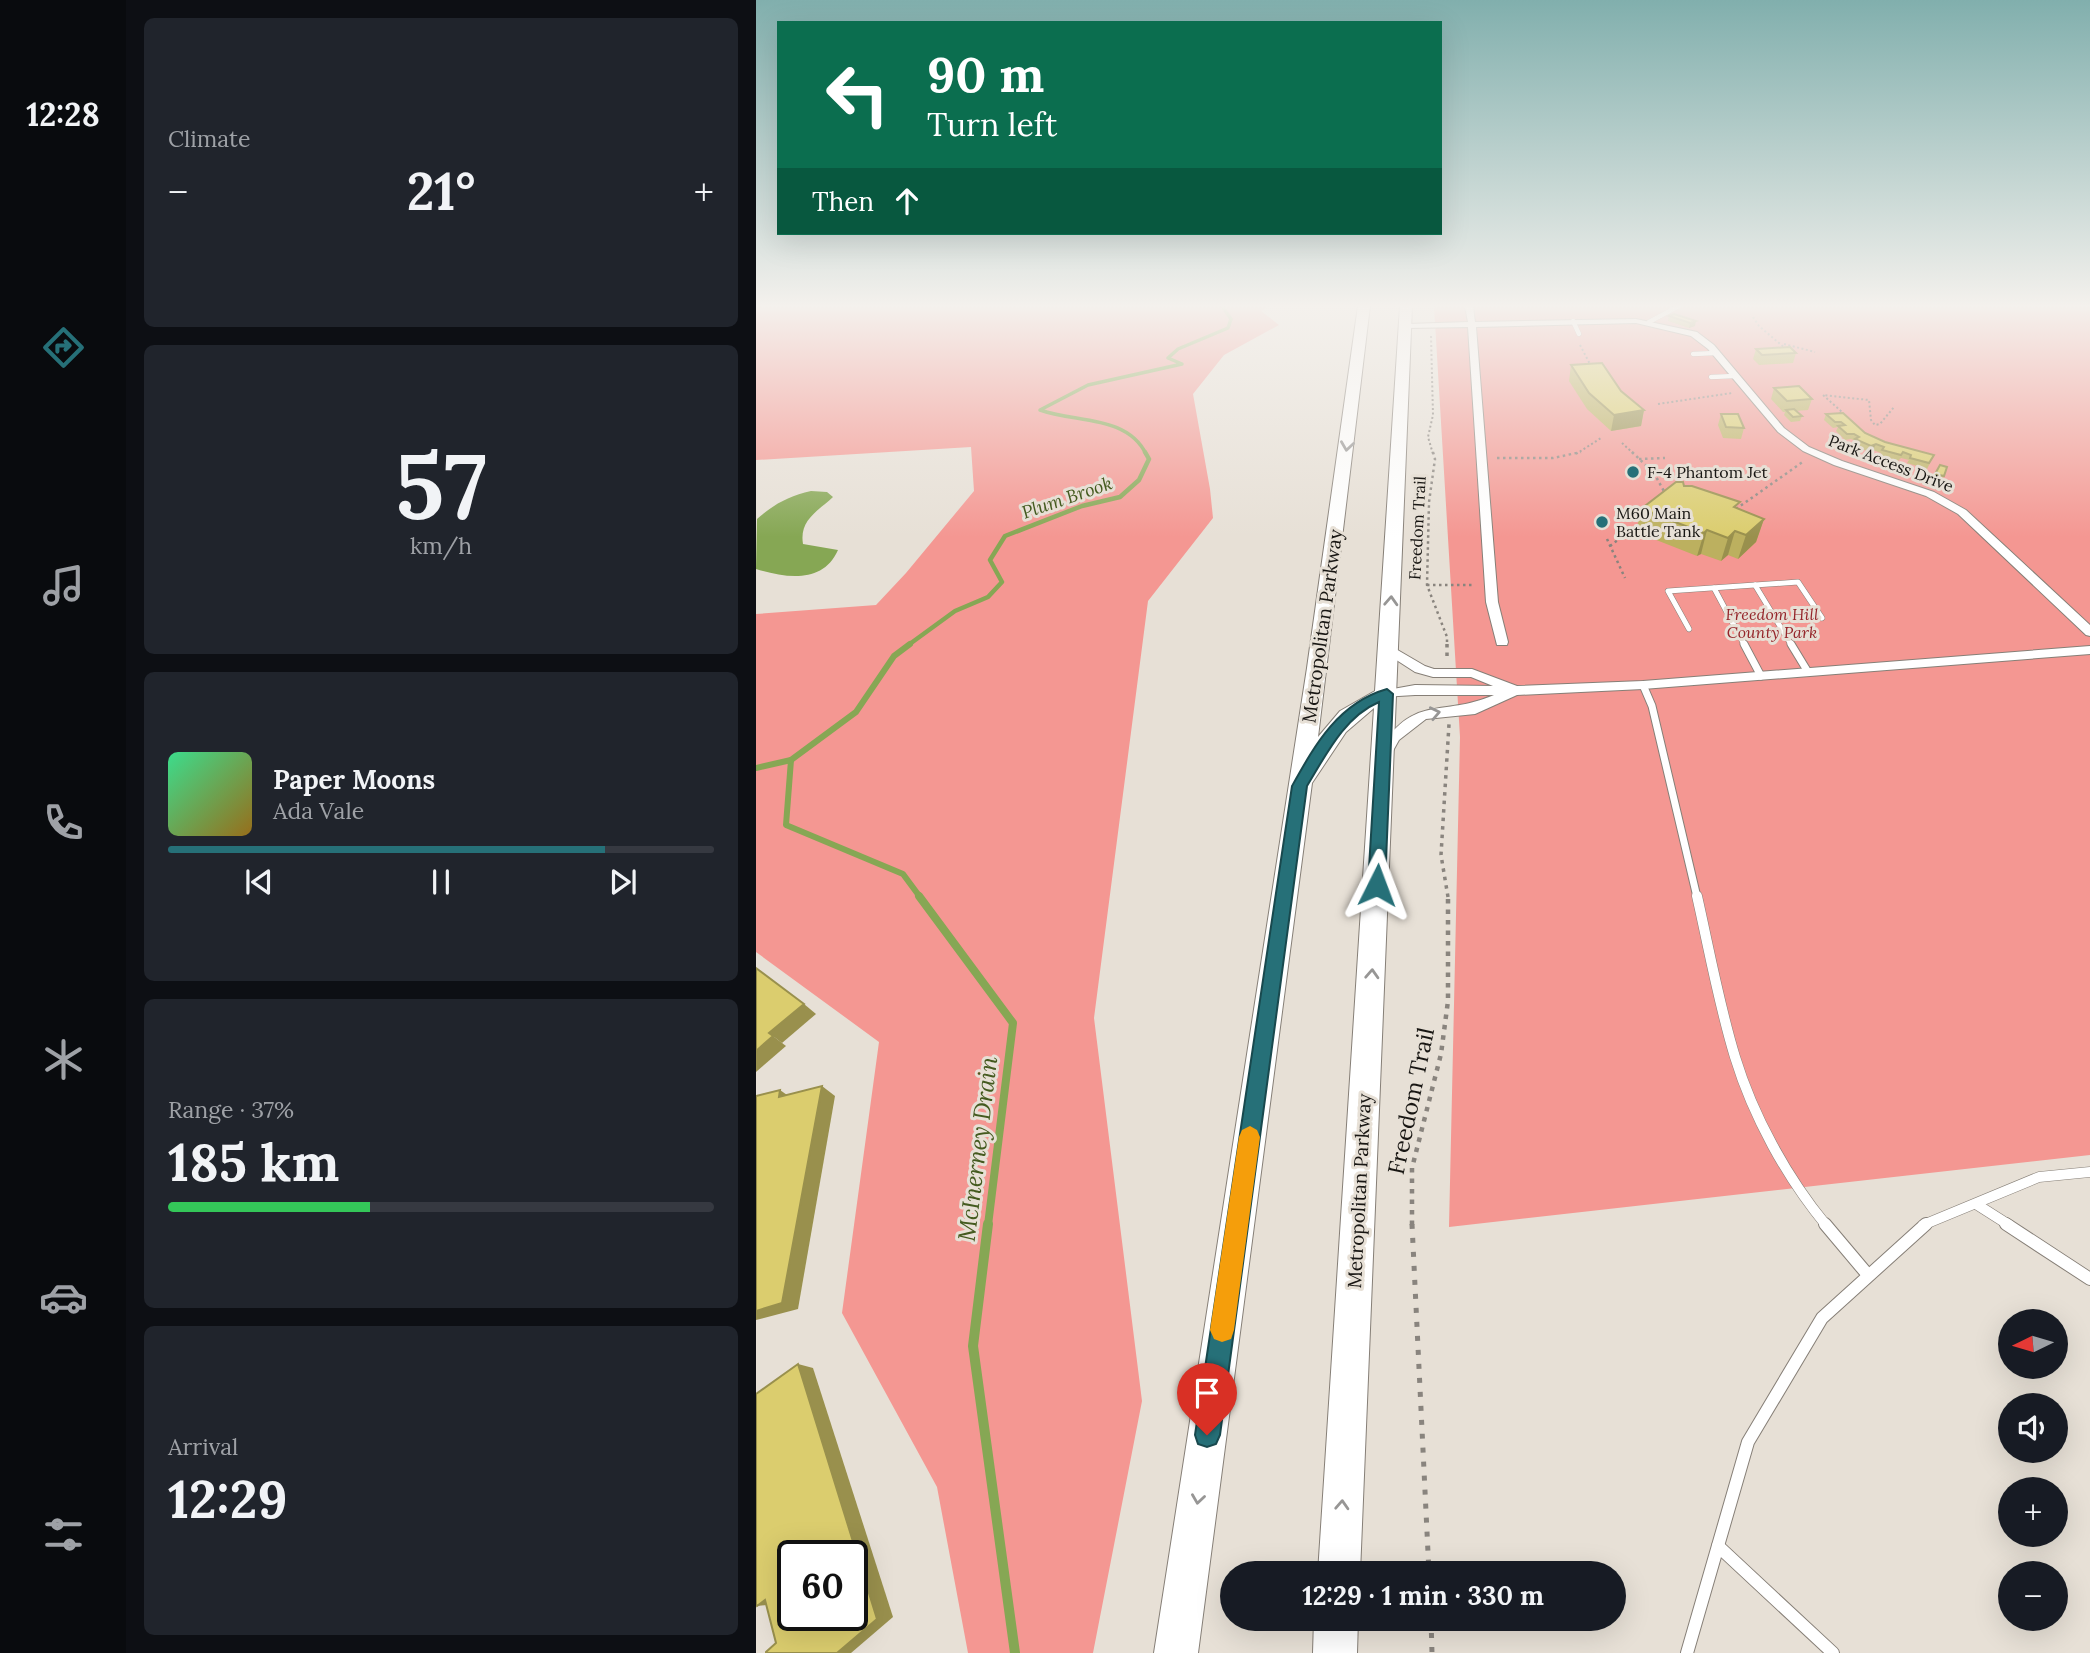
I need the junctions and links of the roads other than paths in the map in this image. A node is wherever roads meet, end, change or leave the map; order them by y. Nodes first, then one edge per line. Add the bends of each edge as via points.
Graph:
1 (1363, 383) edge
2 (1404, 383) edge
3 (1475, 383) edge
4 (1741, 383) edge
5 (1755, 585) junction
6 (1714, 588) junction
7 (1822, 618) dead end
8 (1689, 629) dead end
9 (2090, 632) edge
10 (1502, 642) dead end
11 (1389, 649) junction
12 (2090, 650) edge
13 (1808, 672) junction
14 (1760, 676) junction
15 (1643, 685) junction
16 (1517, 691) junction
17 (1387, 694) junction
18 (1384, 754) junction
19 (1300, 786) junction
20 (2090, 1172) edge
21 (1976, 1204) junction
22 (1868, 1275) junction
23 (2090, 1279) edge
24 (1718, 1546) junction
25 (1340, 1561) edge
26 (1336, 1631) edge
27 (1176, 1653) edge
28 (1335, 1653) edge
29 (1687, 1653) edge
30 (1833, 1653) edge

1 -> 19 main road, Metropolitan Parkway
11 -> 2 main road, Metropolitan Parkway
3 - 10 street via 1491,586
4 - 9 street, Park Access Drive via 1781,430 1806,449 1930,494 1962,512
5 - 6 lane
5 - 7 lane via 1798,582
5 - 13 lane
6 - 8 lane via 1668,591
6 - 14 lane
11 - 16 street via 1420,669 1472,673
11 - 17 main road, Metropolitan Parkway
12 - 13 street
13 - 14 street
14 - 15 street
15 - 16 street
15 - 22 lane via 1652,706 1735,1057 1758,1115 1787,1169 1816,1213
16 - 17 street
18 -> 16 street via 1394,737 1421,716 1475,709
17 - 18 main road, Metropolitan Parkway
17 - 19 main road via 1365,703 1340,723
25 -> 18 main road, Metropolitan Parkway
19 -> 27 main road, Metropolitan Parkway
20 - 21 lane via 2039,1177
21 - 22 lane via 1923,1225
21 - 23 lane
22 - 24 lane via 1822,1318 1748,1442
24 - 29 lane
24 - 30 lane
26 - 28 main road

